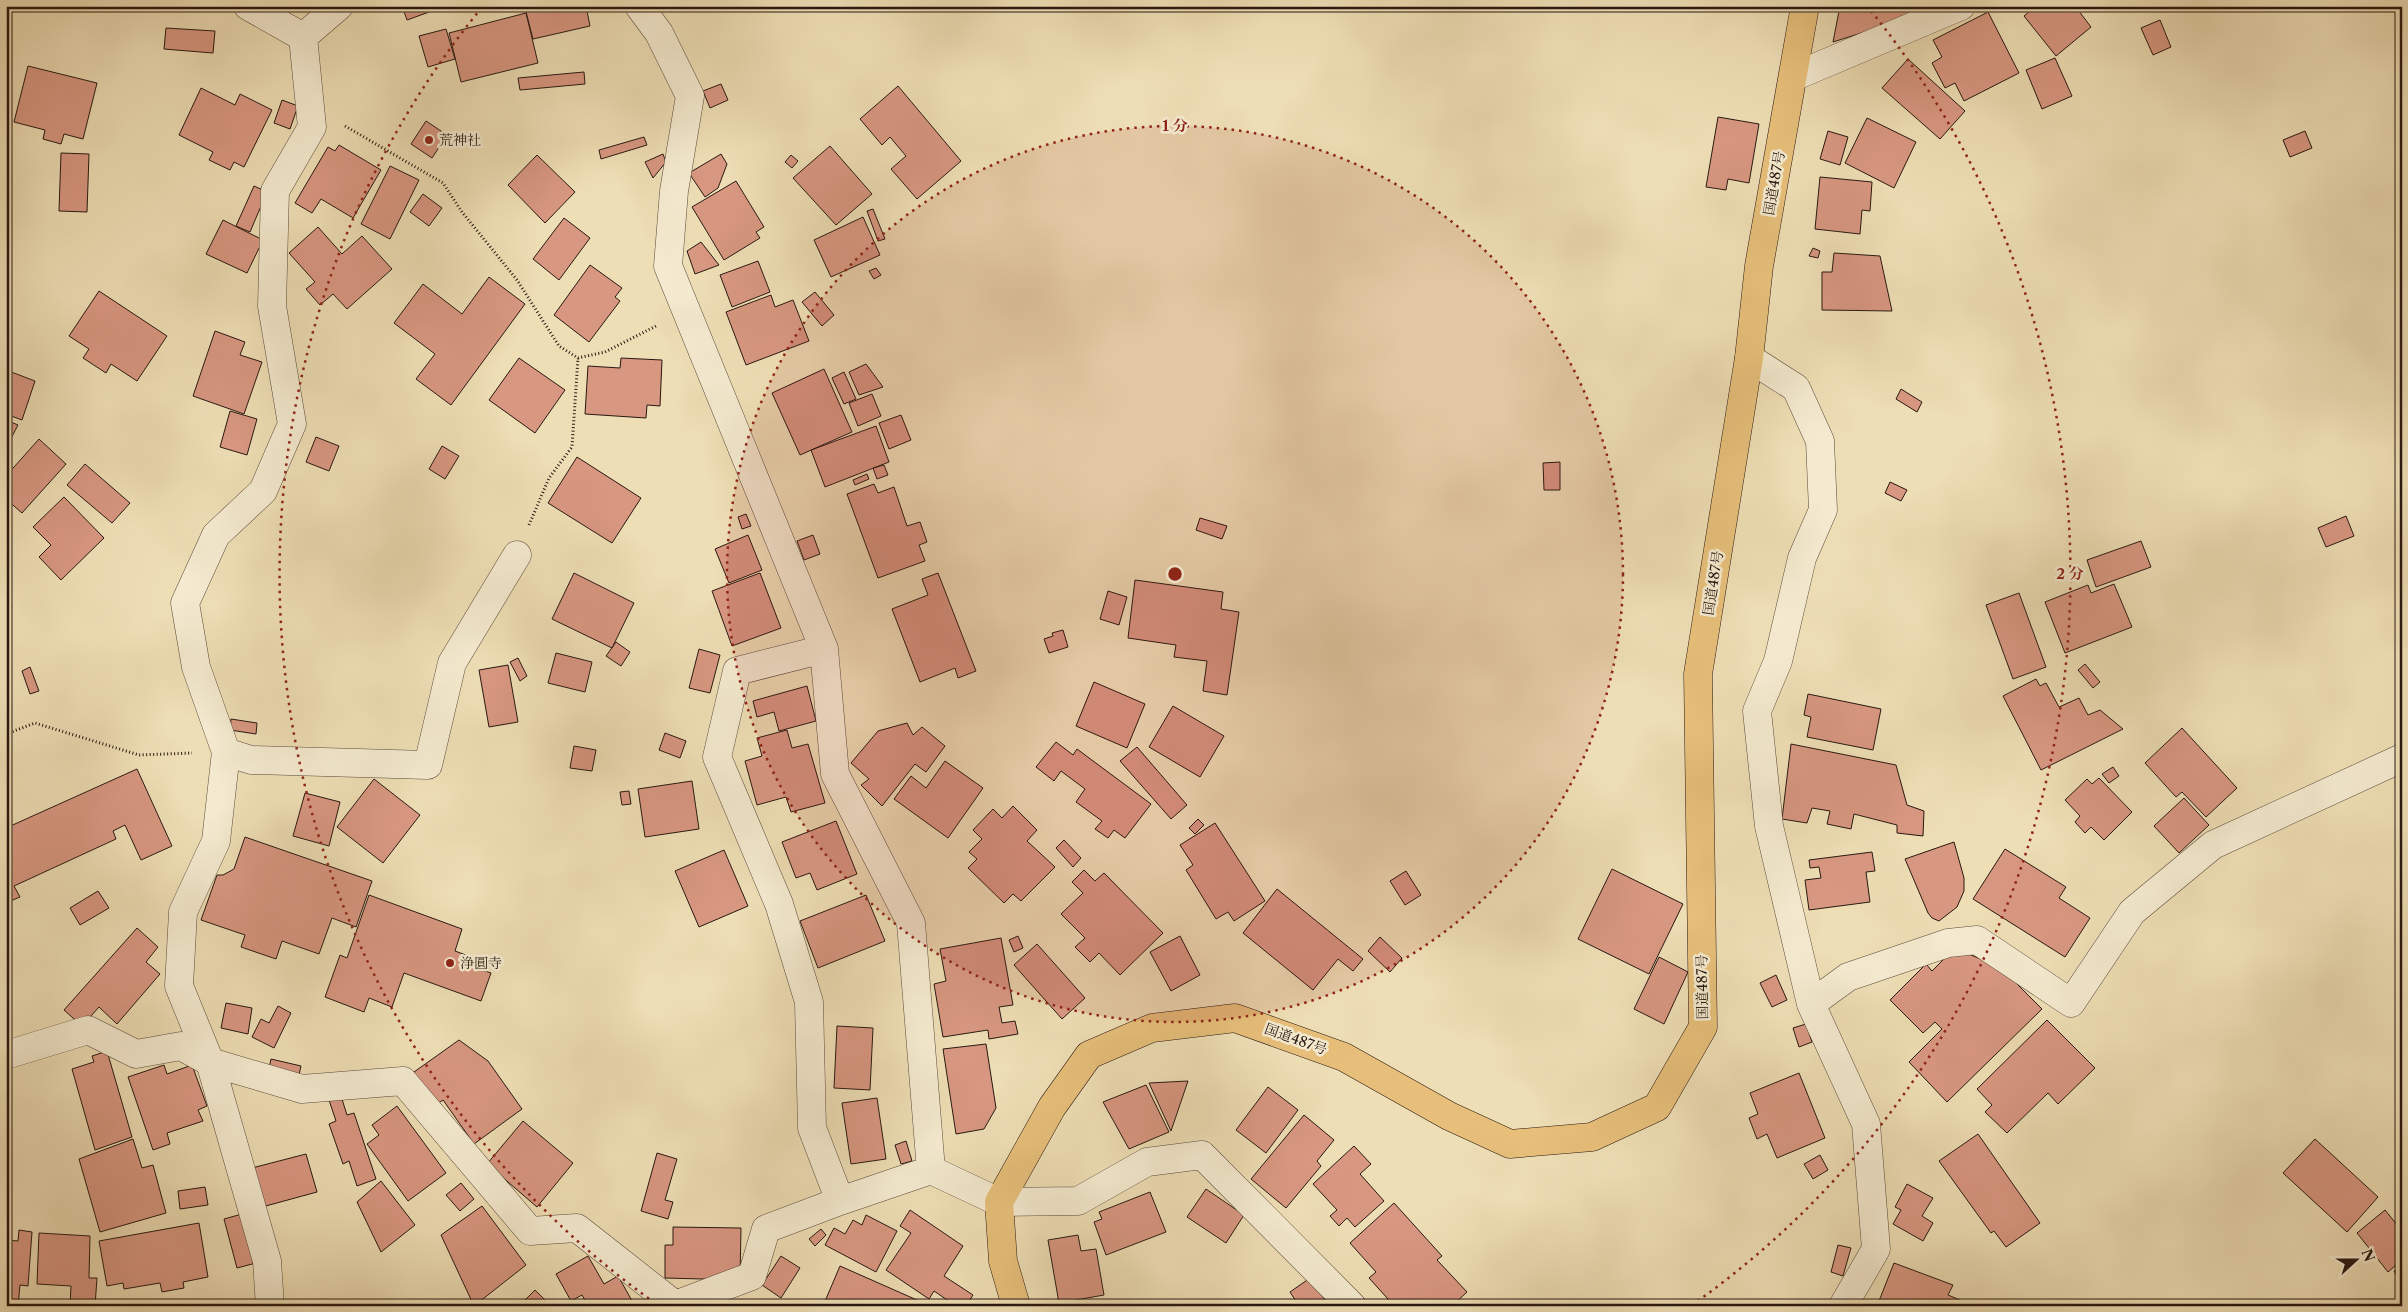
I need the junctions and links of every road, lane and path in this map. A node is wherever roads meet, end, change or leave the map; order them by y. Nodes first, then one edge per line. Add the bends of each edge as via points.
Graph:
1 (248, 6) edge
2 (339, 6) edge
3 (639, 6) edge
4 (1805, 6) edge
5 (1961, 6) edge
6 (303, 37) junction
7 (1793, 77) junction
8 (310, 105) junction
9 (688, 316) junction
10 (578, 358) junction
11 (1749, 358) junction
12 (517, 555) joint
13 (824, 649) junction
14 (6, 734) edge
15 (226, 752) junction
16 (2402, 758) edge
17 (1811, 1004) junction
18 (6, 1054) edge
19 (210, 1062) junction
20 (931, 1170) junction
21 (840, 1201) junction
22 (999, 1202) junction
23 (270, 1306) edge
24 (1016, 1306) edge
25 (1352, 1306) edge
26 (1843, 1306) edge

1 - 6 street
2 - 6 street
3 - 9 street via 659,33 690,96 674,191 668,266
4 - 7 highway, 国道487号
5 - 7 street
6 - 8 street
7 - 11 highway, 国道487号 via 1759,266
8 - 10 path via 443,183 517,280 559,346
8 - 15 street via 312,127 275,191 272,306 292,424 263,490 216,535 184,602 196,667
9 - 10 path via 648,328 605,352
9 - 13 street
10 - 12 path via 572,447 549,478
11 - 17 street via 1796,388 1820,441 1823,510 1802,558 1778,661 1757,711 1768,826
11 - 22 highway, 国道487号 via 1698,674 1702,1027 1657,1107 1592,1136 1510,1144 1449,1116 1344,1057 1235,1018 1152,1028 1089,1055 1052,1107
12 - 15 street via 452,663 428,764 251,760
13 - 20 street via 835,774 911,923
13 - 21 street via 737,671 717,757 779,904 809,1002 812,1128
14 - 15 path via 35,723 139,755
15 - 19 street via 216,841 183,912 179,986
16 - 17 street via 2213,845 2132,912 2071,1003 1977,940 1948,943 1848,977
17 - 26 street via 1866,1124 1876,1249
18 - 19 street via 88,1030 136,1054 181,1046
19 - 21 street via 302,1089 404,1081 530,1231 577,1228 675,1305 752,1276 766,1230
19 - 23 street via 267,1261
20 - 21 street
20 - 22 street
22 - 24 highway via 1003,1261
22 - 25 street via 1078,1201 1147,1162 1202,1155

